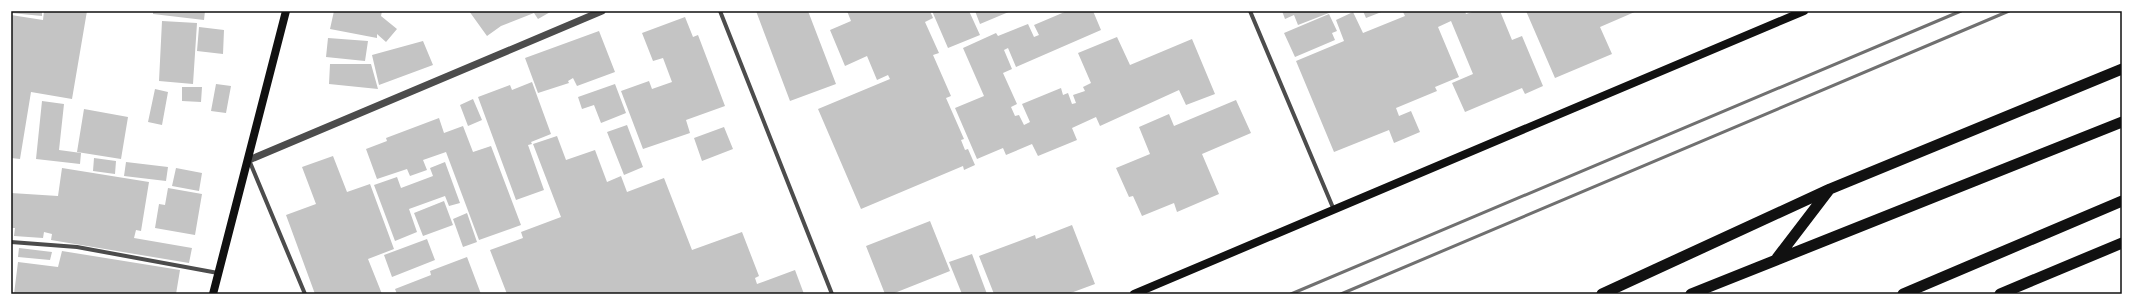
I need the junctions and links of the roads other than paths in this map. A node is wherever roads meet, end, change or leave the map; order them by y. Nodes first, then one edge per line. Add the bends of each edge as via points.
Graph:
1 (286, 11) edge
2 (602, 11) edge
3 (720, 11) edge
4 (1250, 11) edge
5 (1804, 11) edge
6 (1788, 14) edge
7 (2122, 68) edge
8 (2122, 122) edge
9 (249, 160) junction
10 (1830, 189) junction
11 (2122, 201) edge
12 (1334, 210) junction
13 (11, 242) edge
14 (2122, 243) edge
15 (1777, 258) junction
16 (218, 273) junction
17 (213, 294) edge
18 (305, 294) edge
19 (832, 294) edge
20 (1134, 294) edge
21 (1602, 294) edge
22 (1691, 294) edge
23 (1903, 294) edge
24 (2000, 294) edge

1 - 9 main road
2 - 9 street
3 - 19 street
4 - 12 street
5 - 6 main road
6 - 12 main road
7 - 10 highway
8 - 15 highway
9 - 16 main road
9 - 18 street
10 - 15 highway
10 - 21 highway
11 - 23 highway
12 - 20 main road
13 - 16 street via 77,247
14 - 24 highway
15 - 22 highway
16 - 17 main road

